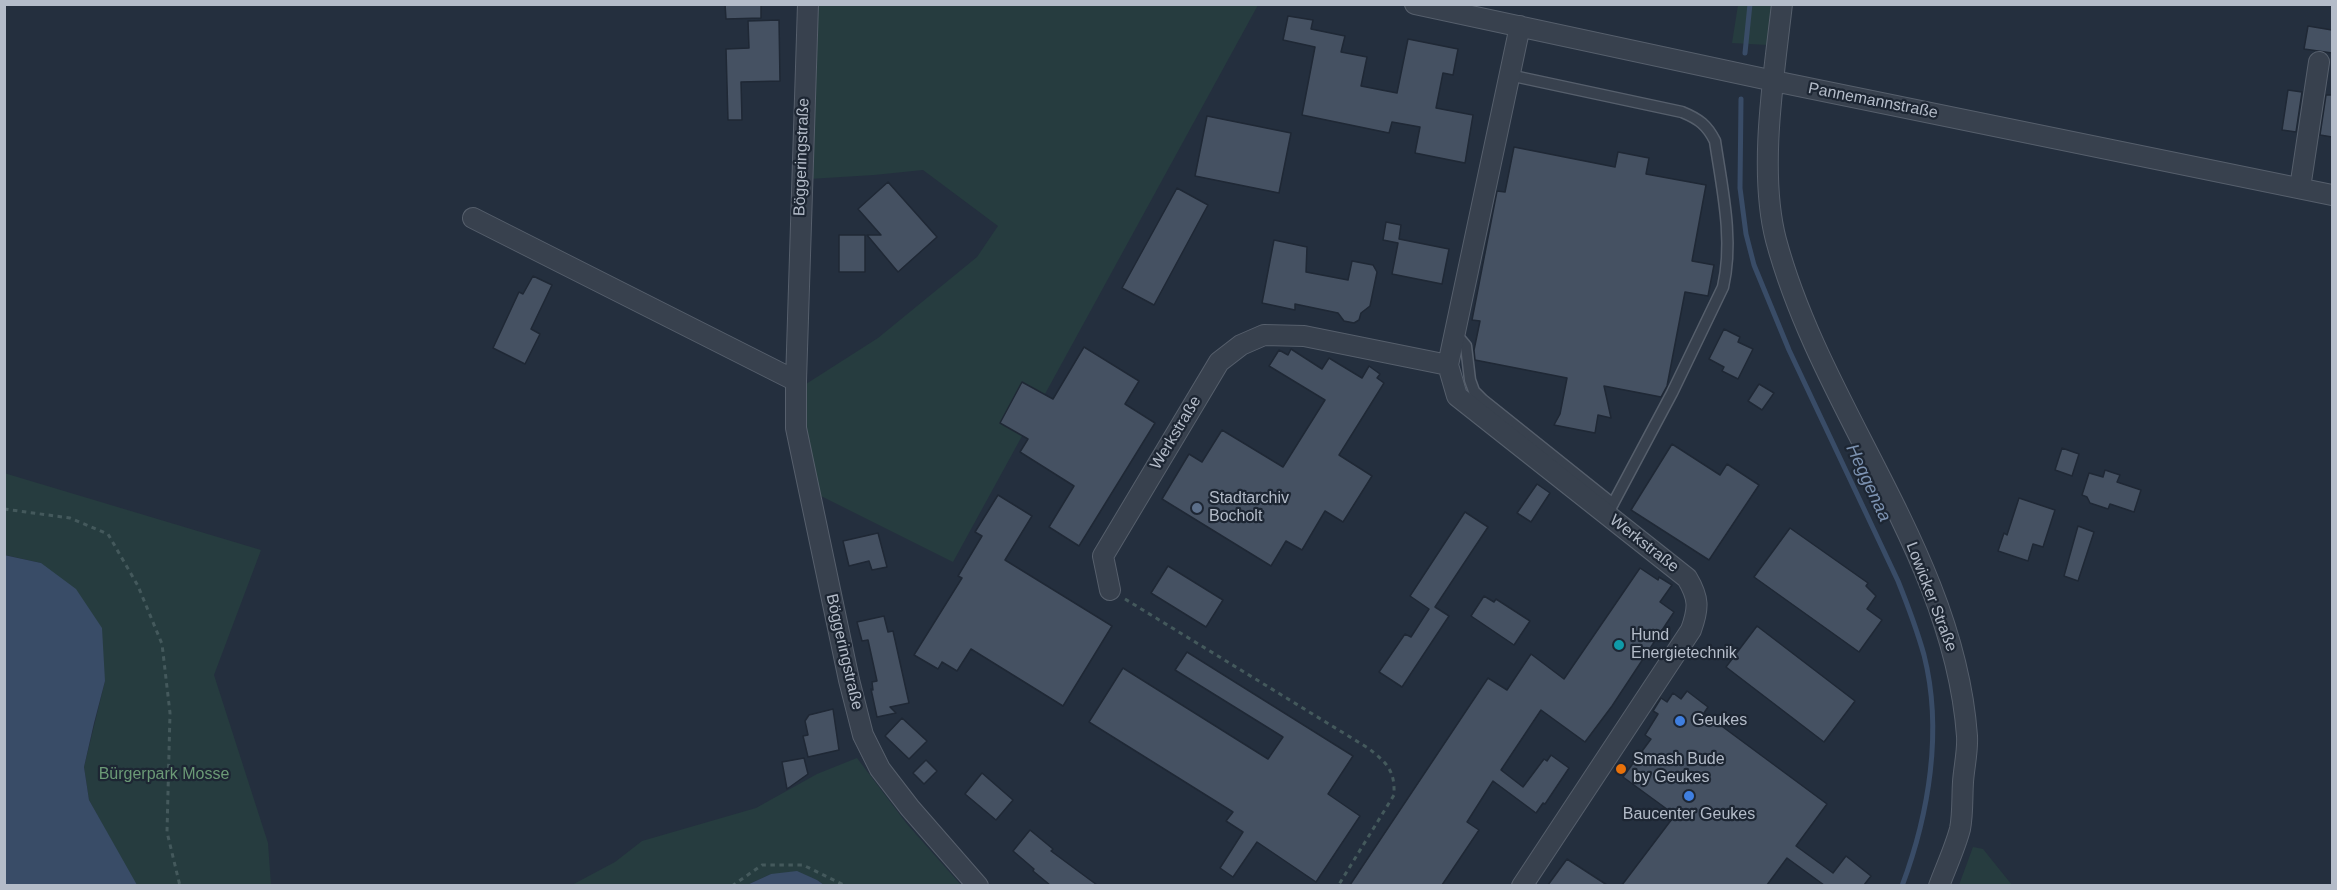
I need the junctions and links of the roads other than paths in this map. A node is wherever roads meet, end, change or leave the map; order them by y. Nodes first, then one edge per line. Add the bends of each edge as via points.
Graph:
1 (808, 4) edge
2 (1415, 4) edge
3 (1782, 4) edge
4 (1520, 26) junction
5 (2319, 62) dead end
6 (1509, 75) junction
7 (1773, 81) junction
8 (2300, 188) junction
9 (2332, 195) edge
10 (473, 218) dead end
11 (1454, 337) junction
12 (1448, 364) junction
13 (796, 381) junction
14 (1610, 509) junction
15 (1110, 590) road end
16 (978, 885) edge
17 (1522, 885) edge
18 (1939, 885) edge

1 - 13 street, Böggeringstraße
2 - 4 street, Pannemannstraße
3 - 7 street, Lowicker Straße
4 - 6 street, Werkstraße
4 - 7 street, Pannemannstraße
5 - 8 street
6 - 11 street, Werkstraße
6 - 14 lane via 1682,112 1700,119 1715,141 1727,247 1723,287
7 - 8 street, Pannemannstraße
7 - 18 street, Lowicker Straße via 1768,152 1770,194 1775,237 1790,286 1916,551 1955,661 1967,737 1960,828
8 - 9 street, Pannemannstraße
10 - 13 street
11 - 12 street, Werkstraße
11 - 14 lane via 1466,346 1474,391
12 - 14 street, Werkstraße via 1456,396
12 - 15 street, Werkstraße via 1304,336 1264,335 1241,345 1219,362 1107,548 1103,556
13 - 16 street, Böggeringstraße via 796,428 863,735 880,769 904,801
14 - 17 street, Werkstraße via 1687,578 1698,601 1696,615 1691,630

